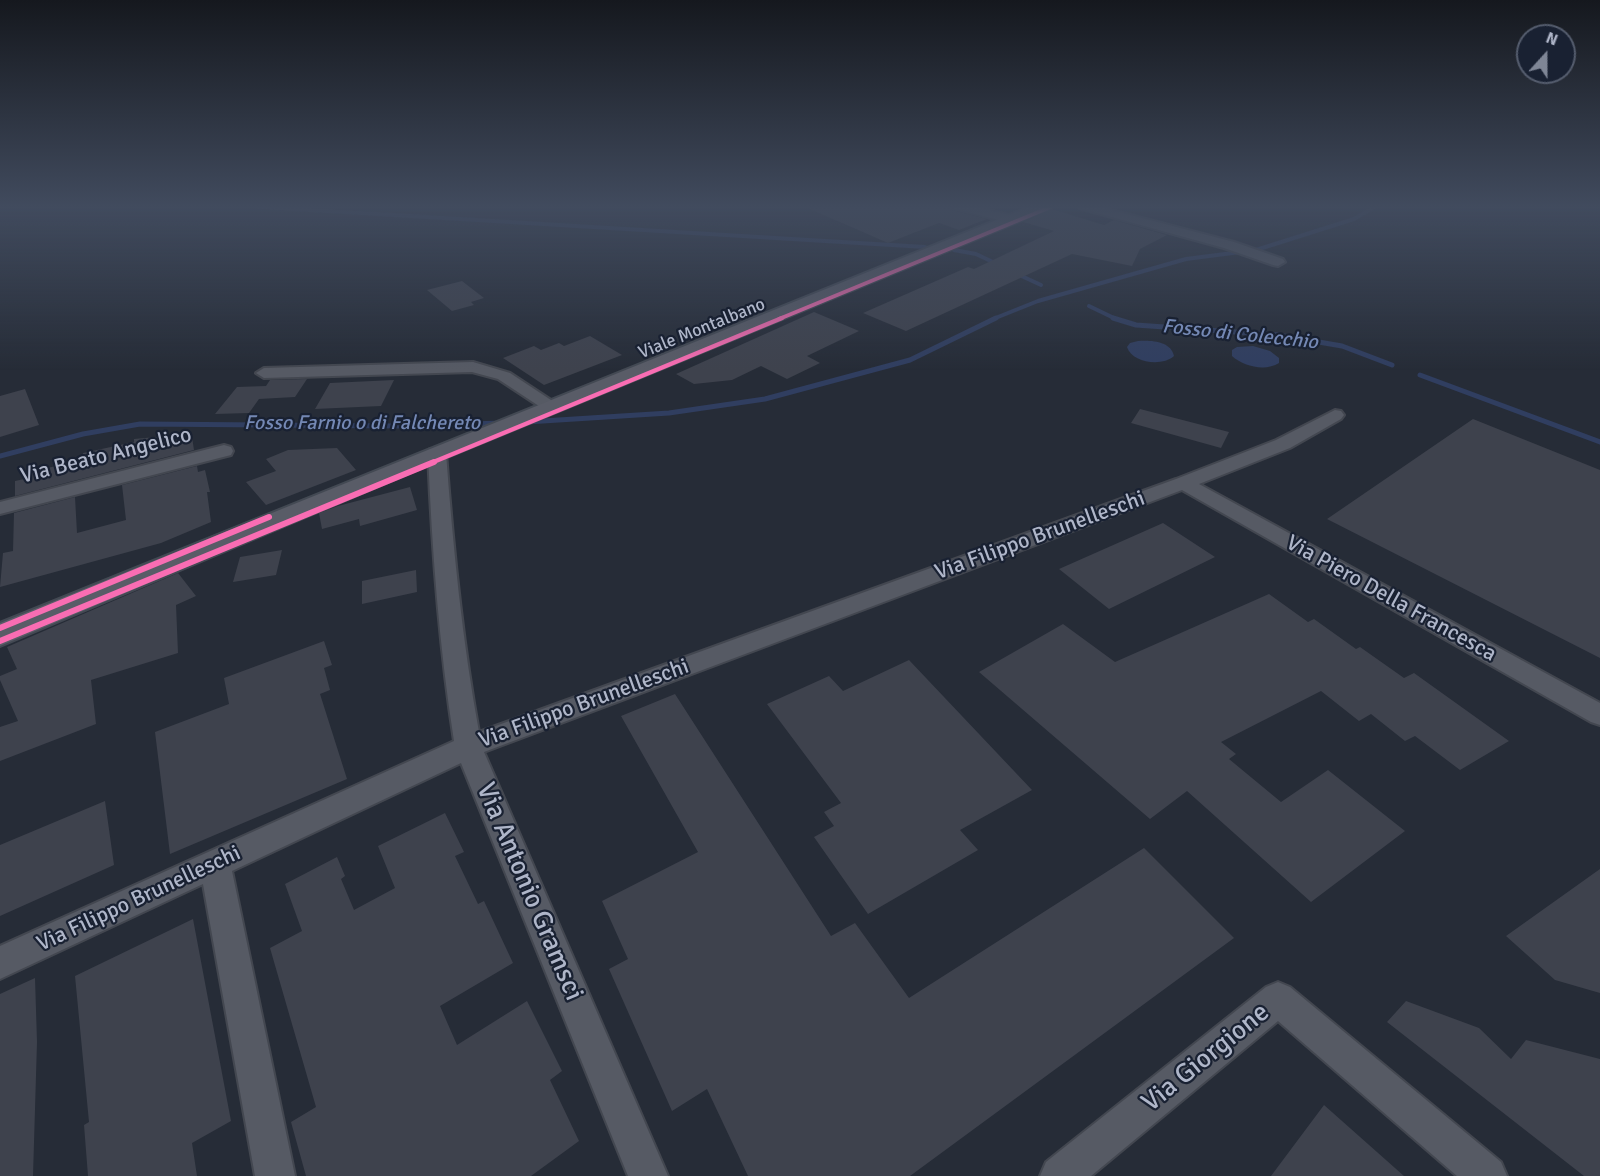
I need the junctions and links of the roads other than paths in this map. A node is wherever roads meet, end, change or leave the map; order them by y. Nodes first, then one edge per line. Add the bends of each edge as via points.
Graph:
1 (908, 261) edge
2 (264, 373) dead end
3 (545, 409) junction
4 (1335, 415) dead end
5 (224, 451) dead end
6 (437, 453) junction
7 (1183, 483) junction
8 (0, 508) edge
9 (0, 635) edge
10 (1600, 715) edge
11 (468, 747) junction
12 (215, 864) junction
13 (0, 963) edge
14 (275, 1176) edge
15 (648, 1176) edge
16 (1060, 1176) edge
17 (1487, 1176) edge

1 - 3 main road, Viale Montalbano
2 - 3 street via 473,367 504,376
3 - 6 main road, Viale Montalbano
4 - 7 street, Via Filippo Brunelleschi via 1283,444
5 - 8 street, Via Beato Angelico
6 - 9 main road, Viale Montalbano
6 - 11 street, Via Antonio Gramsci via 444,574
7 - 10 street, Via Piero Della Francesca
7 - 11 street, Via Filippo Brunelleschi
11 - 12 street, Via Filippo Brunelleschi
11 - 15 street, Via Antonio Gramsci
12 - 13 street, Via Filippo Brunelleschi
12 - 14 street
16 - 17 street, Via Giorgione via 1278,999

